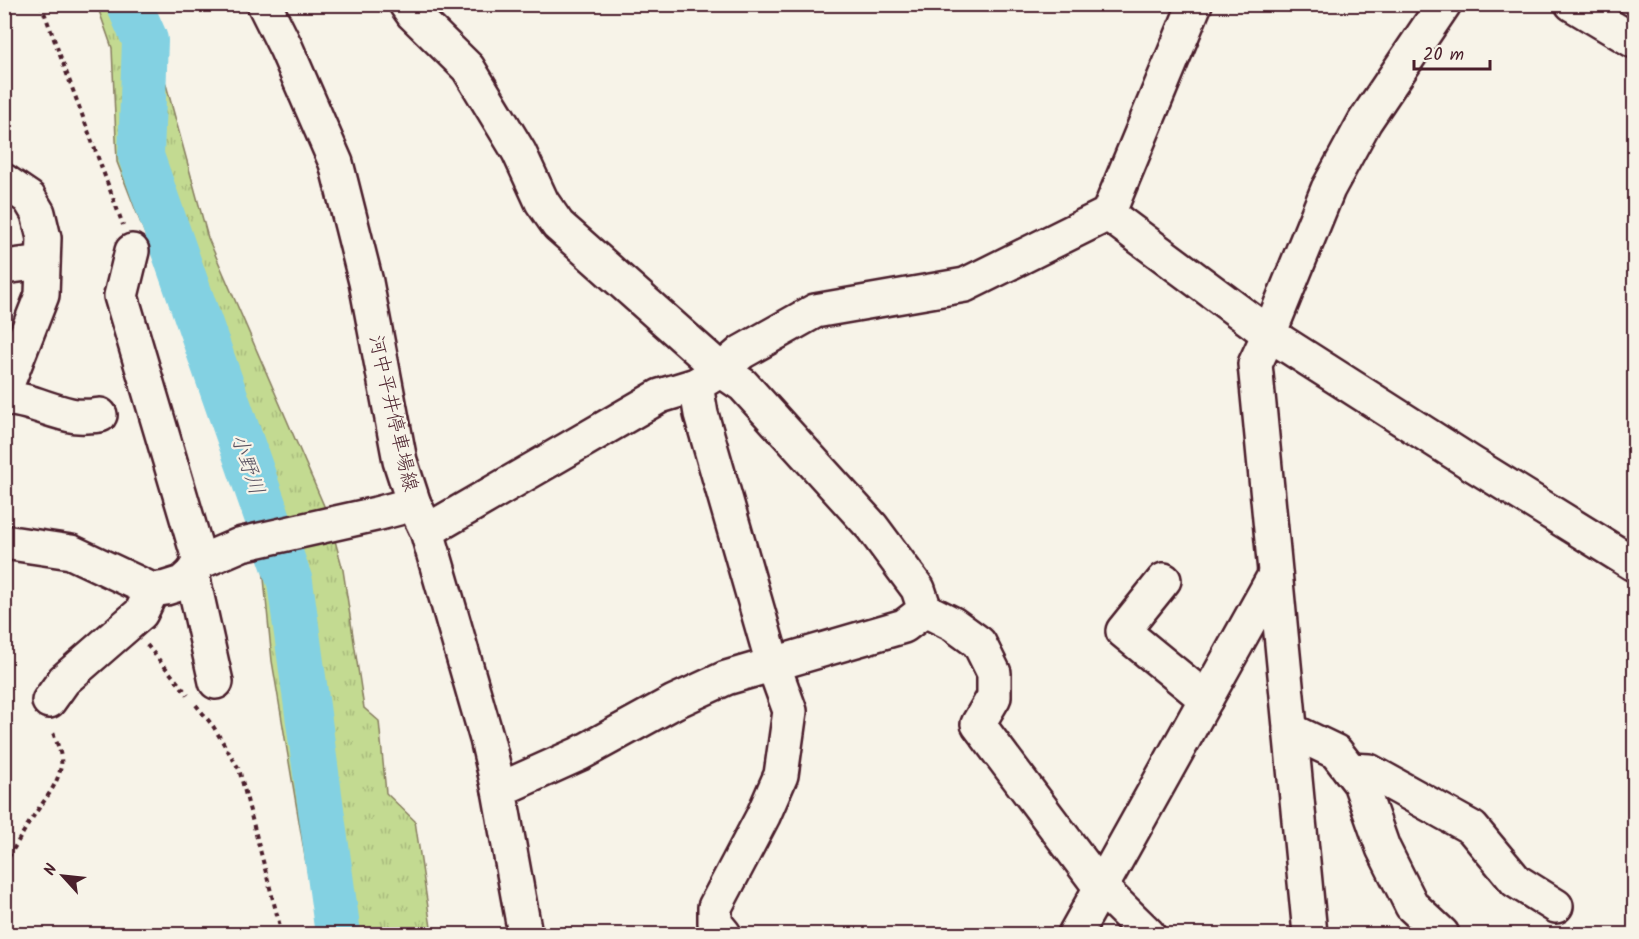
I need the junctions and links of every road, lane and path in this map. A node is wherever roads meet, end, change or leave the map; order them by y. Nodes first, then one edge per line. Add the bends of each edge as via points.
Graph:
1 (41, 4) edge
2 (264, 4) edge
3 (406, 4) edge
4 (1195, 4) edge
5 (1444, 4) edge
6 (1572, 4) edge
7 (1635, 41) edge
8 (4, 181) edge
9 (1108, 214) junction
10 (132, 251) joint
11 (43, 262) junction
12 (4, 267) edge
13 (1269, 334) junction
14 (708, 377) junction
15 (4, 392) edge
16 (4, 398) edge
17 (100, 415) dead end
18 (421, 517) junction
19 (4, 542) edge
20 (1635, 564) edge
21 (196, 568) junction
22 (1275, 574) junction
23 (1164, 580) dead end
24 (152, 590) junction
25 (925, 610) junction
26 (130, 623) junction
27 (772, 664) junction
28 (216, 682) dead end
29 (1206, 699) junction
30 (49, 701) joint
31 (1290, 730) junction
32 (1350, 770) junction
33 (499, 790) junction
34 (4, 865) edge
35 (1101, 888) junction
36 (1556, 906) dead end
37 (713, 931) edge
38 (282, 934) edge
39 (525, 934) edge
40 (1075, 934) edge
41 (1148, 934) edge
42 (1310, 934) edge
43 (1442, 934) edge

1 - 10 path
2 - 18 street, 河中平井停車場線 via 336,164 366,282 400,461
3 - 14 street via 468,68 558,225
4 - 9 street
5 - 13 street via 1365,121 1328,189
6 - 7 street
8 - 11 street via 29,198 38,213 44,238
9 - 13 street
9 - 14 street via 964,285 815,311 742,352
10 - 21 street via 122,296
11 - 12 street
11 - 15 street via 42,295
13 - 20 street
13 - 22 street via 1255,364
14 - 18 street via 660,396
14 - 25 street via 744,385 872,527 918,589
14 - 27 street via 701,414
16 - 17 street via 72,415
18 - 21 street via 376,514 242,544
18 - 33 street, 河中平井停車場線
19 - 24 street via 71,552
21 - 24 street via 182,583
21 - 28 street
22 - 29 street
22 - 31 street
23 - 29 street via 1123,631
24 - 26 street via 141,613
25 - 27 street via 904,626
25 - 35 street via 979,643 994,673 994,697 978,724
26 - 30 street via 64,680
26 - 38 path via 213,726 239,769
27 - 33 street via 716,682 579,754
27 - 37 street via 790,711 781,775 715,907
29 - 35 street
30 - 34 path via 47,714 61,765 55,785
31 - 32 street via 1336,752
31 - 42 street
32 - 36 street via 1369,771 1472,828 1516,881
32 - 43 street via 1360,783 1383,848 1412,906
33 - 39 street, 河中平井停車場線
35 - 40 street
35 - 41 street

